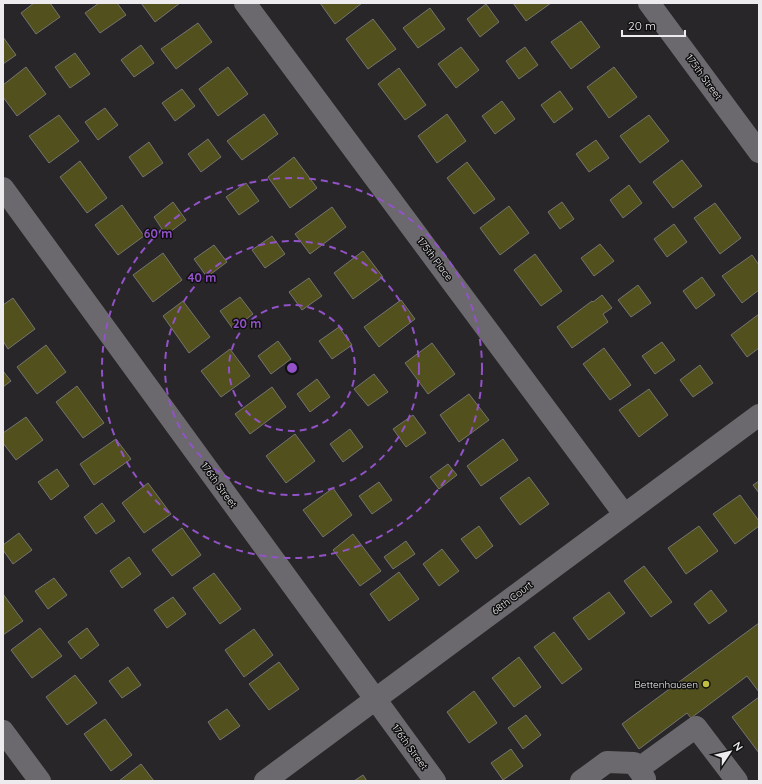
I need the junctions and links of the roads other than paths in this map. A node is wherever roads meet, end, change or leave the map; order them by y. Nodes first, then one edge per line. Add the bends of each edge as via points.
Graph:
1 (245, 3) edge
2 (649, 3) edge
3 (759, 152) edge
4 (3, 188) edge
5 (759, 415) edge
6 (624, 514) junction
7 (375, 699) junction
8 (3, 731) edge
9 (643, 775) edge
10 (40, 781) edge
11 (265, 781) edge
12 (435, 781) edge
13 (581, 781) edge
14 (737, 781) edge

1 - 6 street, 175th Place
2 - 3 street, 175th Street
4 - 7 street, 176th Street
5 - 6 street, 68th Court
6 - 7 street, 68th Court
7 - 11 street, 68th Court
7 - 12 street, 176th Street
8 - 10 street
9 - 13 street via 634,763 606,762
9 - 14 street via 696,727

